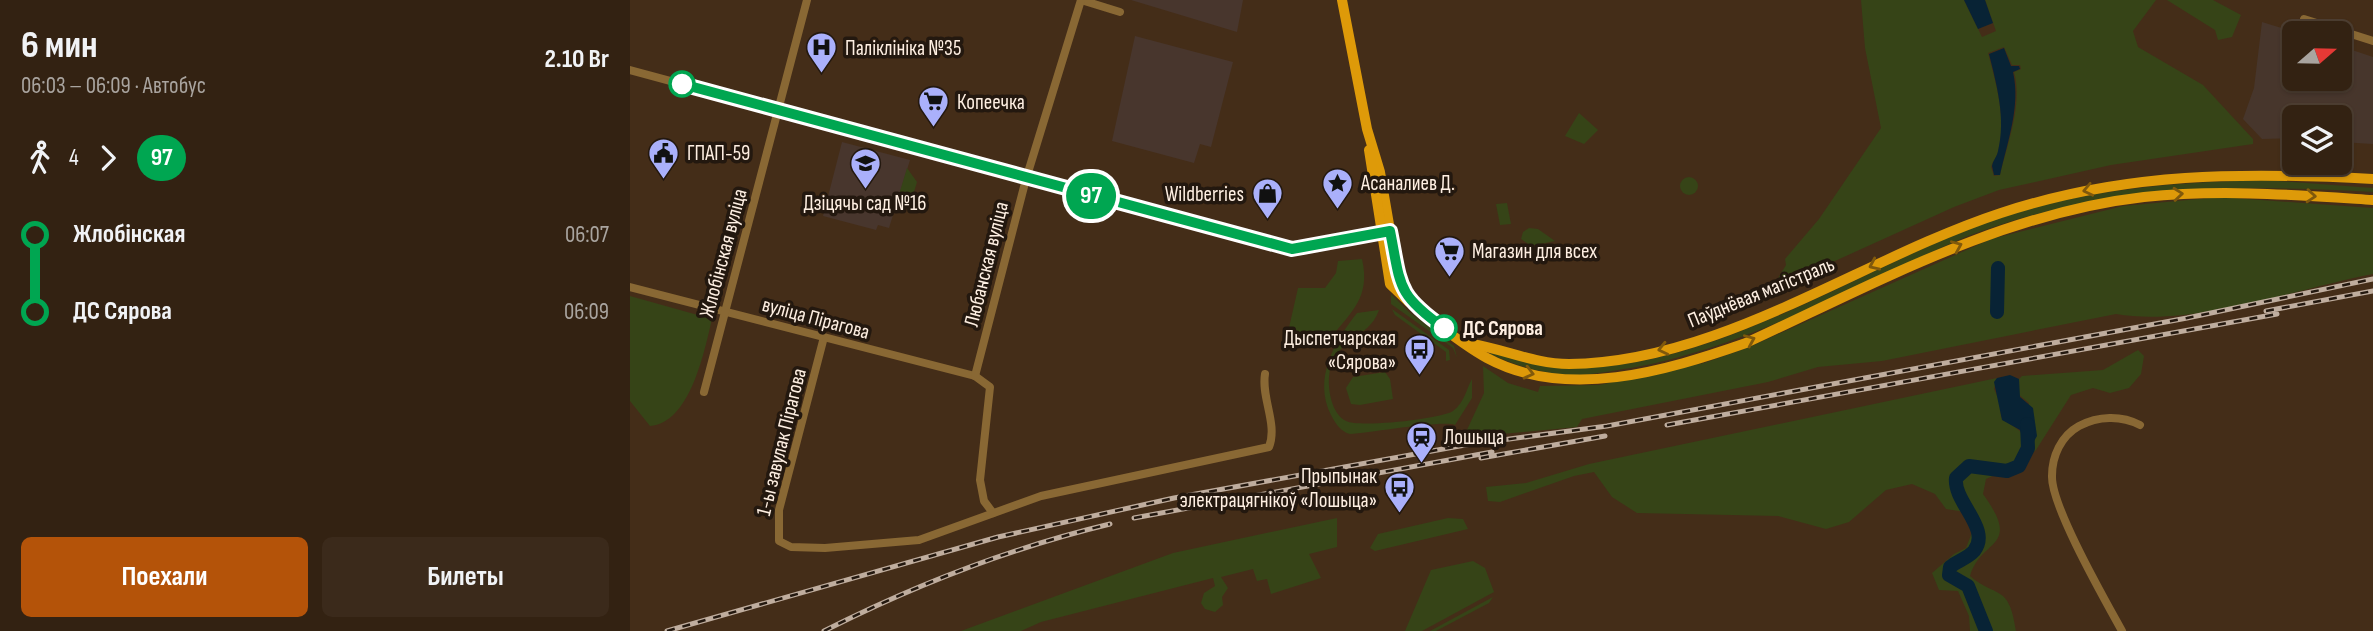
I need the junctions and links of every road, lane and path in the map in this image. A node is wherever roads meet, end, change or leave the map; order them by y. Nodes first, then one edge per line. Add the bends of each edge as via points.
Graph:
1 (807, 0) edge
2 (1081, 0) edge
3 (1342, 0) edge
4 (1120, 12) dead end
5 (2304, 19) dead end
6 (2373, 41) edge
7 (630, 70) edge
8 (778, 110) junction
9 (1027, 179) junction
10 (2373, 179) edge
11 (2373, 200) edge
12 (1386, 232) junction
13 (630, 287) edge
14 (725, 313) junction
15 (824, 337) junction
16 (1468, 344) junction
17 (1265, 374) dead end
18 (975, 376) junction
19 (704, 392) dead end
20 (2140, 425) dead end
21 (993, 513) junction
22 (2122, 631) edge

1 - 8 street, Жлобінская вуліца
2 - 4 street
2 - 9 street, Любанская вуліца
3 - 12 main road
5 - 6 street
7 - 8 street
8 - 9 street
8 - 14 street, Жлобінская вуліца
9 - 12 street via 1292,249
9 - 18 street, Любанская вуліца
10 -> 16 main road, Паўднёвая магістраль via 2244,173 2093,188 1958,228 1716,335 1611,360 1541,363
16 -> 11 main road, Паўднёвая магістраль via 1509,368 1552,379 1614,376 1709,356 1746,343 1932,257 2057,214 2142,197 2194,193
12 - 16 main road via 1390,284
13 - 14 street, вуліца Пірагова
14 - 15 street, вуліца Пірагова
14 - 19 street, Жлобінская вуліца
15 - 18 street, вуліца Пірагова
15 - 21 street, 1-ы завулак Пірагова via 779,510 779,541 791,547 855,547 919,540
17 - 21 street via 1262,390 1268,402 1269,447 1041,496
18 - 21 street, вуліца Пірагова via 990,387 980,480 984,500
20 - 22 street via 2114,418 2081,425 2061,443 2051,478 2057,502

